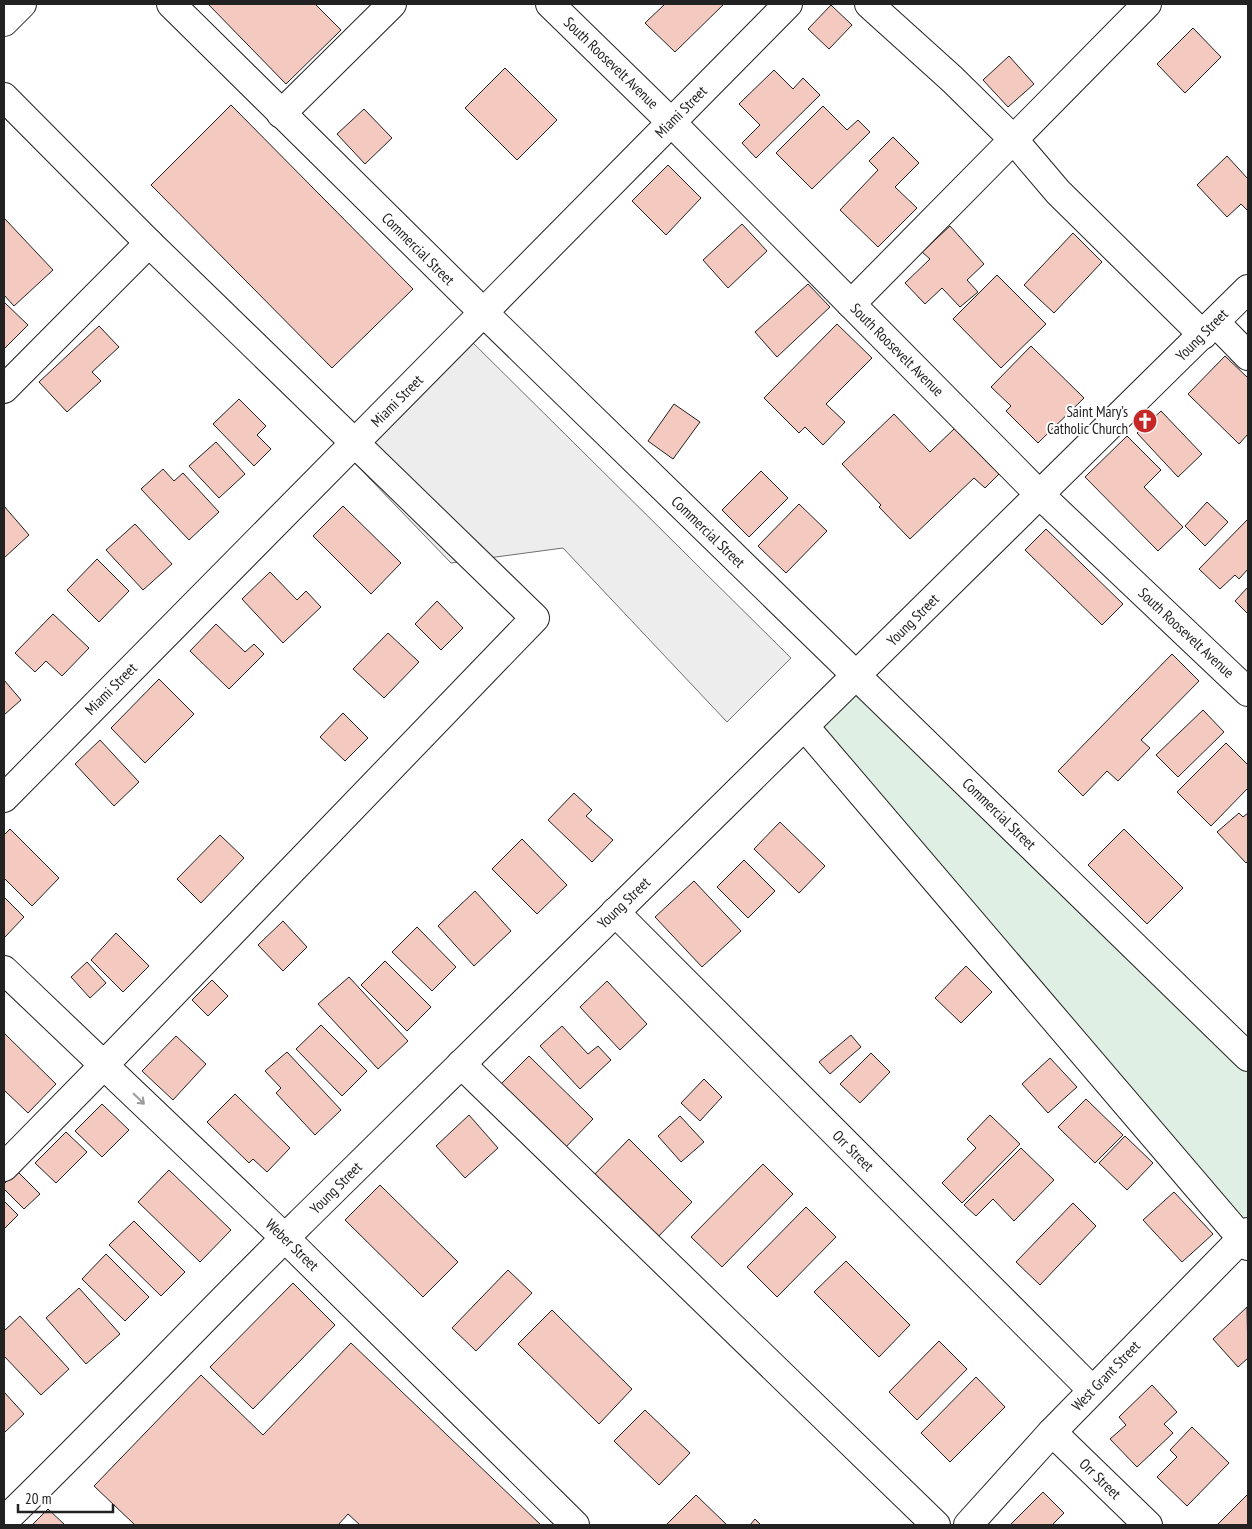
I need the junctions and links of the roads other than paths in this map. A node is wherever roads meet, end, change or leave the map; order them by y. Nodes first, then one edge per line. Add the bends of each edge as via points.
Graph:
1 (22, 4) edge
2 (171, 4) edge
3 (392, 4) edge
4 (550, 4) edge
5 (788, 4) edge
6 (869, 4) edge
7 (1147, 4) edge
8 (4, 22) edge
9 (4, 97) edge
10 (281, 114) junction
11 (671, 122) junction
12 (1013, 139) junction
13 (149, 243) junction
14 (1248, 289) edge
15 (851, 304) junction
16 (484, 313) junction
17 (1209, 328) junction
18 (1248, 356) edge
19 (4, 388) edge
20 (356, 443) junction
21 (1039, 494) junction
22 (856, 676) junction
23 (1248, 692) edge
24 (805, 727) junction
25 (4, 798) edge
26 (614, 912) junction
27 (4, 970) edge
28 (1248, 1057) edge
29 (461, 1064) junction
30 (104, 1066) junction
31 (4, 1167) edge
32 (285, 1238) junction
33 (1246, 1238) edge
34 (1092, 1390) junction
35 (1052, 1432) junction
36 (4, 1521) edge
37 (575, 1525) edge
38 (936, 1525) edge
39 (968, 1525) edge
40 (1148, 1525) edge

1 - 8 street
2 - 10 street, Commercial Street
3 - 10 street
4 - 11 street, South Roosevelt Avenue
5 - 11 street, Miami Street
6 - 12 street
7 - 12 street
9 - 13 street
10 - 16 street, Commercial Street
11 - 15 street, South Roosevelt Avenue
11 - 16 street, Miami Street
12 - 15 street
12 - 17 street via 1058,192
13 - 19 street
13 - 20 street
14 - 17 street, Young Street
15 - 21 street, South Roosevelt Avenue
16 - 20 street, Miami Street
16 - 22 street, Commercial Street
17 - 18 street
17 - 21 street, Young Street
20 - 25 street, Miami Street
20 - 30 street via 535,618
21 - 22 street, Young Street
21 - 23 street, South Roosevelt Avenue
22 - 24 street, Young Street
22 - 28 street, Commercial Street
24 - 26 street, Young Street
24 - 33 street
26 - 29 street, Young Street
26 - 34 street, Orr Street
27 - 30 street, Weber Street
29 - 32 street, Young Street
29 - 38 street
30 - 31 street
30 -> 32 street, Weber Street
32 - 36 street, Young Street
32 - 37 street, Weber Street
33 - 34 street, West Grant Street
34 - 35 street, West Grant Street
35 - 39 street, West Grant Street
35 - 40 street, Orr Street

